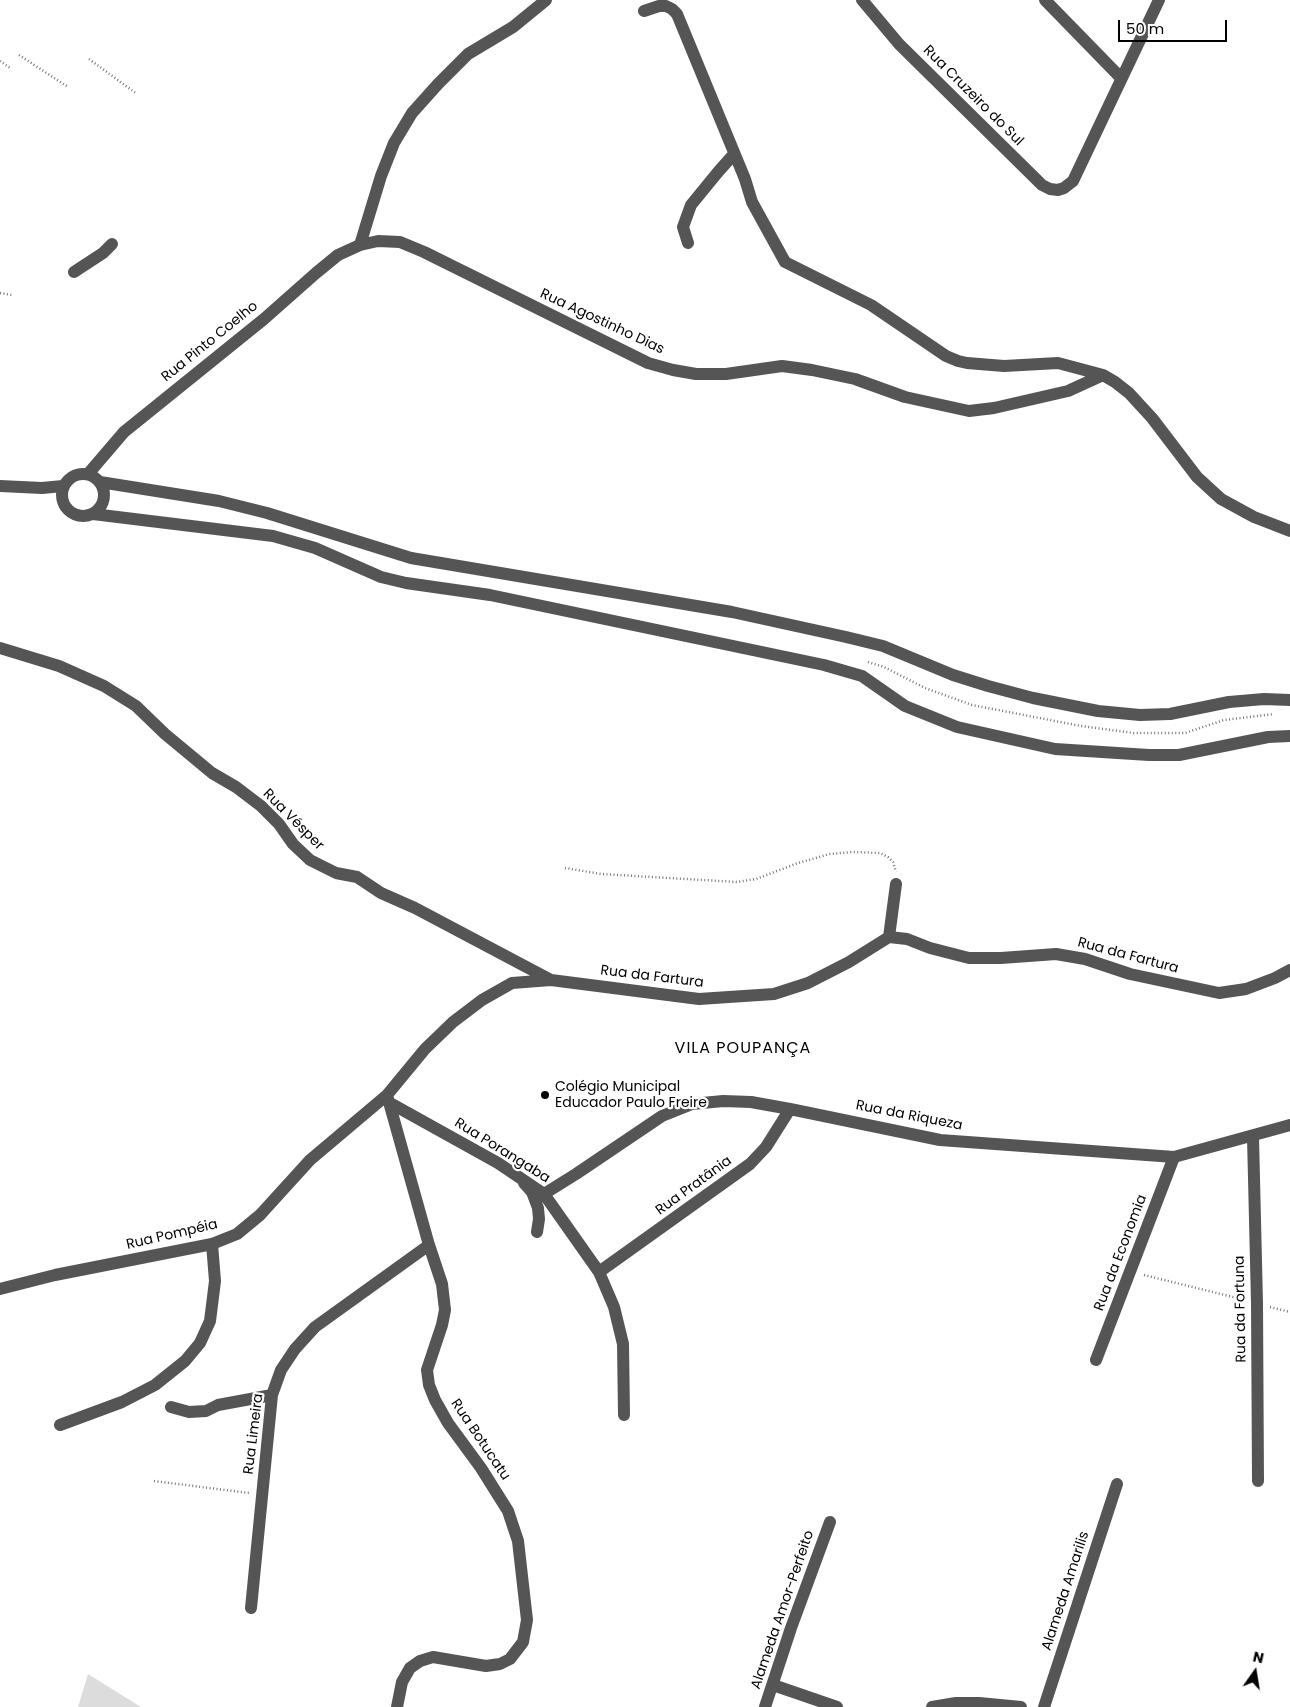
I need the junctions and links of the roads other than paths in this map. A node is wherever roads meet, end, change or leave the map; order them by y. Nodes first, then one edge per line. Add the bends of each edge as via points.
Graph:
1 (546, 0) edge
2 (862, 0) edge
3 (1044, 0) edge
4 (1159, 0) edge
5 (644, 11) dead end
6 (1120, 78) junction
7 (734, 154) junction
8 (688, 243) dead end
9 (112, 244) dead end
10 (360, 244) junction
11 (74, 272) dead end
12 (1103, 375) junction
13 (88, 474) junction
14 (100, 482) junction
15 (0, 486) edge
16 (63, 486) junction
17 (93, 514) junction
18 (1290, 531) edge
19 (0, 648) edge
20 (1290, 700) edge
21 (1290, 736) edge
22 (896, 884) road end
23 (889, 937) junction
24 (1290, 970) edge
25 (551, 980) junction
26 (389, 1099) junction
27 (790, 1109) junction
28 (1290, 1125) edge
29 (1253, 1136) junction
30 (1174, 1157) junction
31 (517, 1176) junction
32 (544, 1194) junction
33 (537, 1232) dead end
34 (212, 1244) junction
35 (429, 1246) junction
36 (599, 1272) junction
37 (0, 1289) edge
38 (1096, 1360) dead end
39 (272, 1396) junction
40 (171, 1407) dead end
41 (624, 1415) dead end
42 (60, 1425) dead end
43 (1258, 1482) dead end
44 (1117, 1484) dead end
45 (830, 1522) dead end
46 (251, 1608) dead end
47 (773, 1685) junction
48 (397, 1707) edge
49 (764, 1707) edge
50 (837, 1707) edge
51 (932, 1707) edge
52 (1021, 1707) edge
53 (1044, 1707) edge

1 - 10 street via 512,27 468,54 412,113 394,143
2 - 6 street, Rua Cruzeiro do Sul via 899,44 1042,185 1050,189 1064,188 1073,181
3 - 6 street
4 - 6 street
5 - 7 street via 666,6 677,14
7 - 8 street via 691,206 683,227
7 - 12 street via 752,202 785,262 871,305 958,361 1004,366 1058,363
9 - 11 street
10 - 12 street, Rua Agostinho Dias via 400,242 648,363 673,370 696,374 726,374 782,366 812,370 855,379 905,397 969,411 1068,391
10 - 13 street, Rua Pinto Coelho via 338,255 124,432
12 - 18 street via 1129,393 1197,476 1221,499
13 - 14 street
13 - 16 street via 73,476
14 - 17 street via 105,496
14 - 20 street via 219,501 411,558 732,612 846,637 883,646 988,686 1098,711 1170,714 1229,702
15 - 16 street
16 - 17 street via 62,501 66,508 78,516
17 - 21 street via 273,536 315,548 406,583 490,595 824,665 862,676 905,706 957,727 1055,749 1179,755 1268,737
19 - 25 street, Rua Vésper via 59,666 104,686 136,706 206,768 261,806 279,824 292,844 310,860 336,873 358,877 382,893
22 - 23 street
23 - 24 street, Rua da Fartura via 907,939 969,958 1056,954 1085,958 1130,974 1219,993 1246,989
23 - 25 street, Rua da Fartura via 808,983 774,994 699,999
25 - 26 street, Rua da Fartura via 512,983 482,1000 425,1049
26 - 31 street, Rua Porangaba
26 - 34 street, Rua Pompéia via 310,1160 260,1214 236,1234
26 - 35 street, Rua Botucatu
27 - 30 street, Rua da Riqueza via 940,1140
27 - 32 street, Rua da Riqueza via 751,1102 692,1104 662,1116
27 - 36 street, Rua Pratânia via 766,1147 750,1164
28 - 29 street, Rua da Riqueza
29 - 30 street, Rua da Riqueza
29 - 43 street, Rua da Fortuna
30 - 38 street, Rua da Economia
31 - 32 street, Rua Porangaba
31 - 33 street via 532,1192 538,1208
32 - 36 street, Rua Porangaba
34 - 37 street, Rua Pompéia
34 - 42 street via 215,1281 210,1321 200,1342 185,1361 156,1385
35 - 39 street, Rua Limeira via 315,1326 281,1370
35 - 48 street, Rua Botucatu via 442,1284 444,1310 427,1370 429,1384 448,1423 508,1511 518,1541 527,1620 523,1642 510,1659 500,1664 486,1666 433,1657 420,1661 410,1668 402,1682
36 - 41 street, Rua Porangaba via 614,1307 623,1344
39 - 40 street via 218,1405 206,1411 189,1412
39 - 46 street, Rua Limeira
44 - 53 street, Alameda Amarilis
45 - 47 street, Alameda Amor-Perfeito
47 - 49 street, Alameda Amor-Perfeito
47 - 50 street
51 - 52 street via 956,1703

